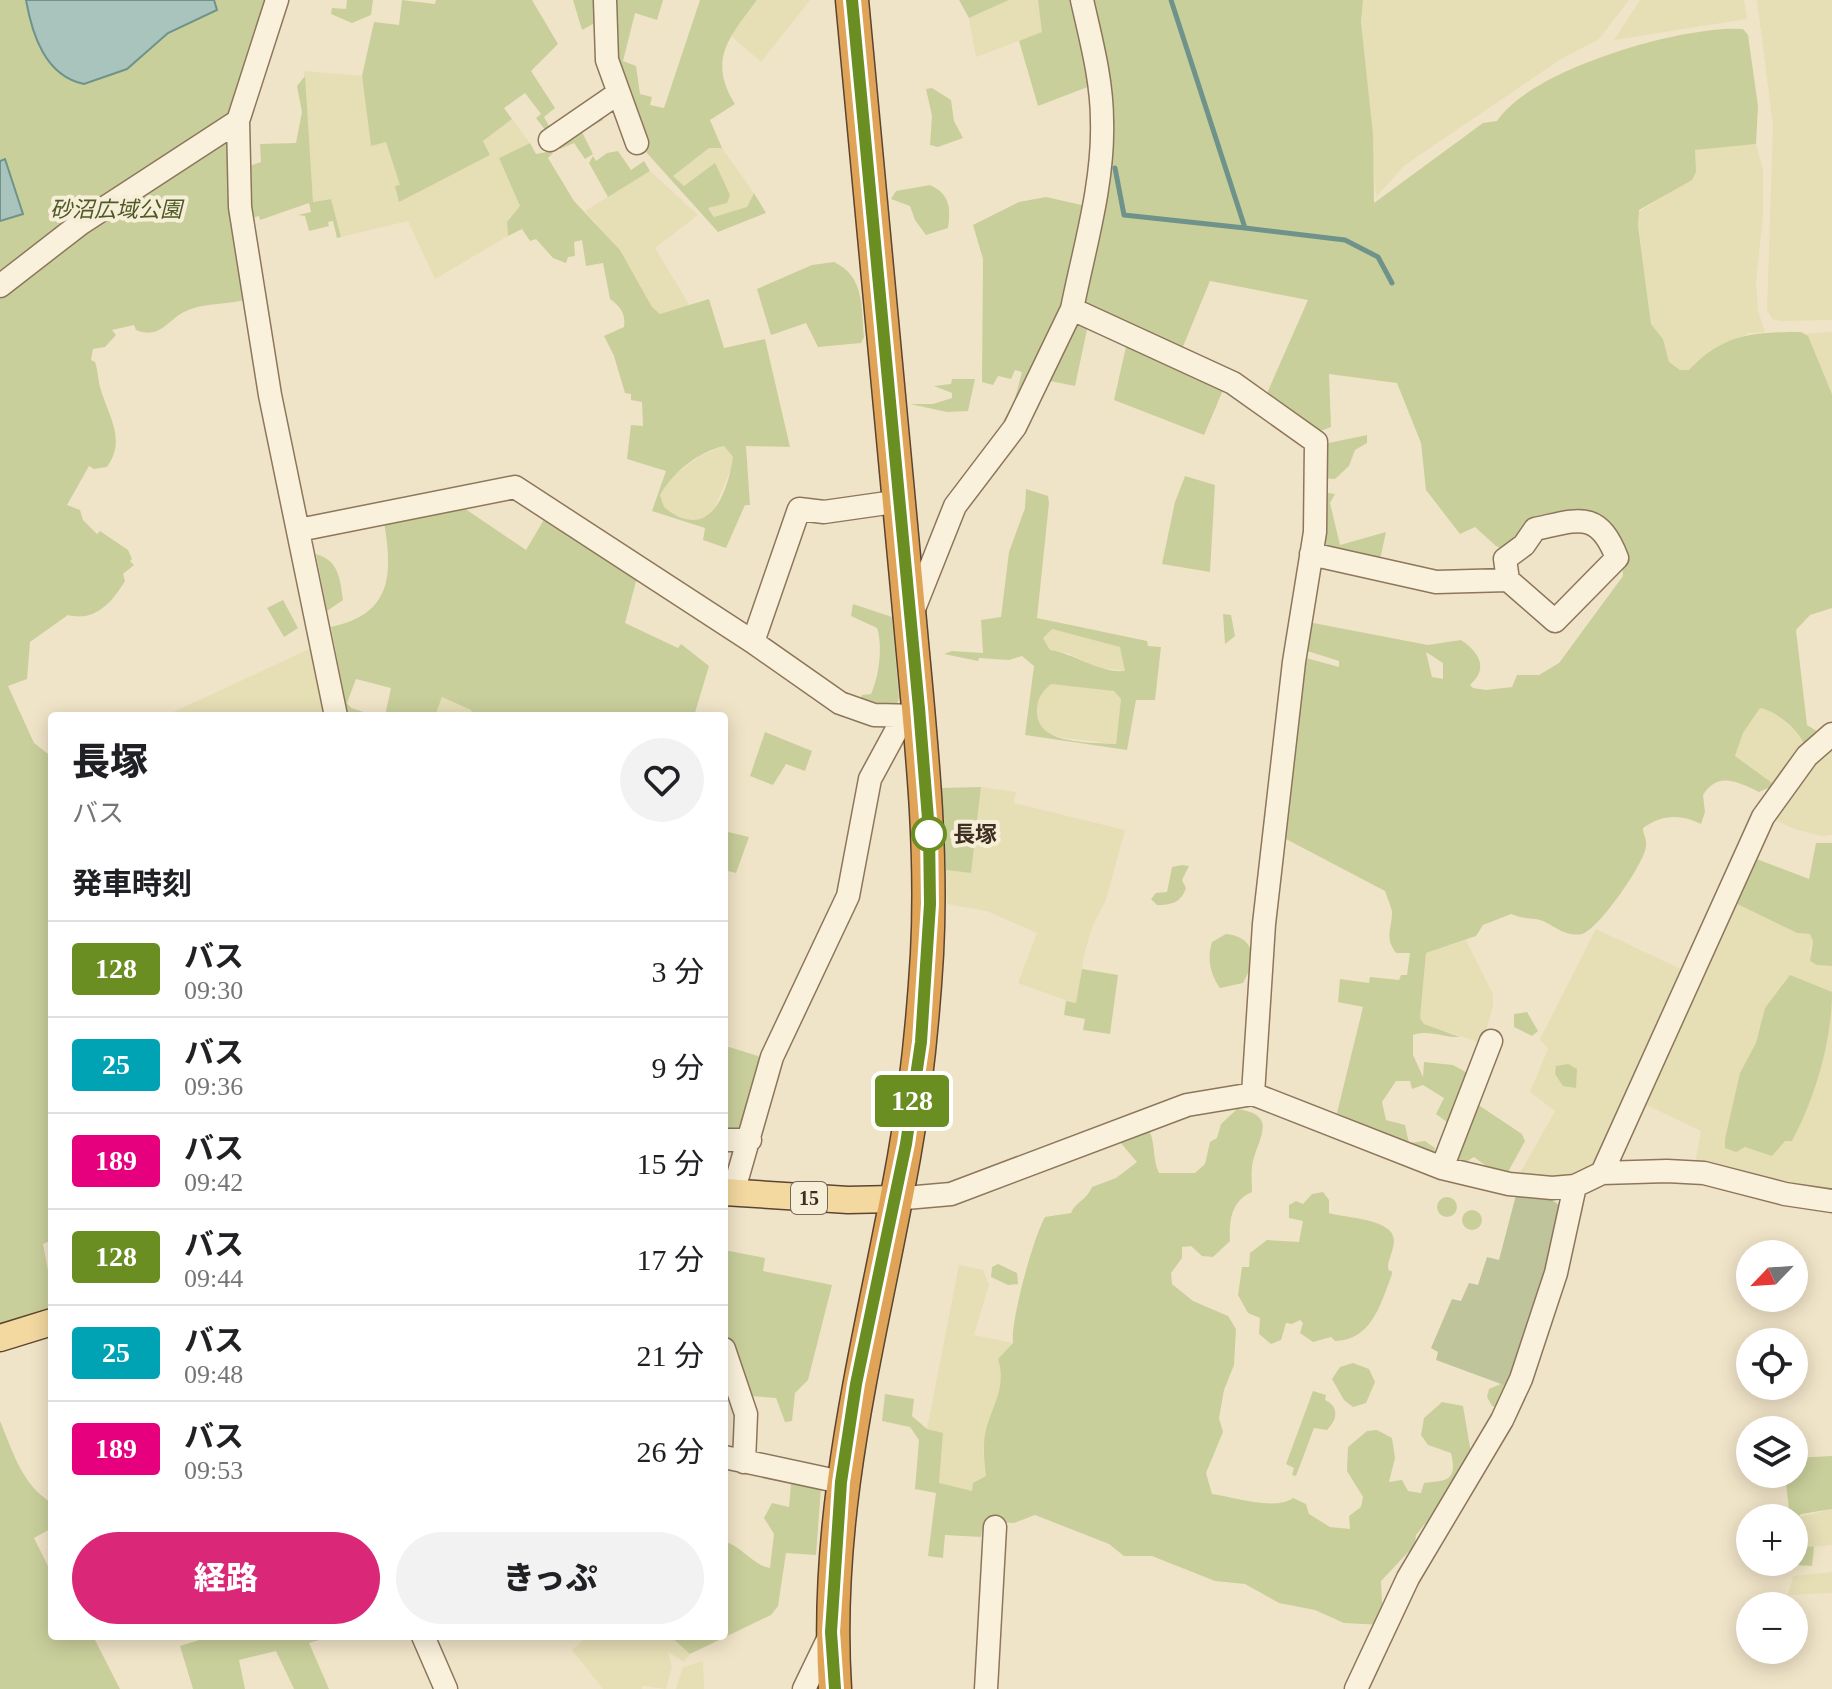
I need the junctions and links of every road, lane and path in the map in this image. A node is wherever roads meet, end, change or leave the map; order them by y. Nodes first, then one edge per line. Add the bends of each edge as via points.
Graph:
1 (277, 0) edge
2 (605, 0) edge
3 (852, 0) edge
4 (1082, 0) edge
5 (617, 94) junction
6 (231, 125) junction
7 (550, 140) dead end
8 (637, 143) dead end
9 (0, 286) edge
10 (1072, 309) junction
11 (901, 501) junction
12 (299, 530) junction
13 (1311, 554) junction
14 (1508, 580) junction
15 (910, 620) junction
16 (753, 642) junction
17 (335, 712) edge
18 (911, 717) junction
19 (1832, 734) edge
20 (1491, 1041) dead end
21 (1253, 1094) junction
22 (728, 1140) edge
23 (750, 1140) junction
24 (1442, 1168) junction
25 (1602, 1173) junction
26 (1575, 1186) junction
27 (728, 1193) edge
28 (894, 1199) junction
29 (1832, 1201) edge
30 (48, 1323) edge
31 (0, 1338) edge
32 (728, 1361) edge
33 (734, 1459) edge
34 (841, 1482) junction
35 (995, 1527) dead end
36 (831, 1632) junction
37 (425, 1640) edge
38 (446, 1689) edge
39 (804, 1689) edge
40 (835, 1689) edge
41 (986, 1689) edge
42 (1356, 1689) edge

1 - 6 street
2 - 5 street via 607,60
3 - 11 highway
4 - 10 street via 1103,125
5 - 7 street
5 - 8 street
6 - 9 street via 80,224
6 - 12 street via 270,395
10 - 13 street via 1233,383 1316,442
10 - 15 street via 1015,427 955,506
11 - 15 highway
11 - 16 street via 824,512 799,509
12 - 16 street via 515,487
12 - 17 street
13 - 14 street via 1436,582
13 - 21 street via 1264,924
14 - 14 street via 1555,621 1617,558 1599,525 1583,519 1535,529 1505,559
15 - 18 highway
16 - 18 street via 840,703 874,715
18 - 23 street via 870,779 848,896 772,1057
18 - 28 highway via 929,831 928,931 921,1042
19 - 25 street via 1797,768 1763,817
20 - 24 street
21 - 24 street
21 - 28 street via 1187,1105 951,1194
22 - 23 street
23 - 27 street
24 - 26 street via 1515,1185
25 - 26 street
25 - 29 street via 1704,1173
26 - 42 street via 1556,1273 1521,1379 1408,1578
27 - 28 main road, 15
28 - 34 highway
30 - 31 main road
32 - 33 street via 746,1414
33 - 34 street
34 - 36 highway
35 - 41 street
36 - 39 street
36 - 40 highway
37 - 38 street

